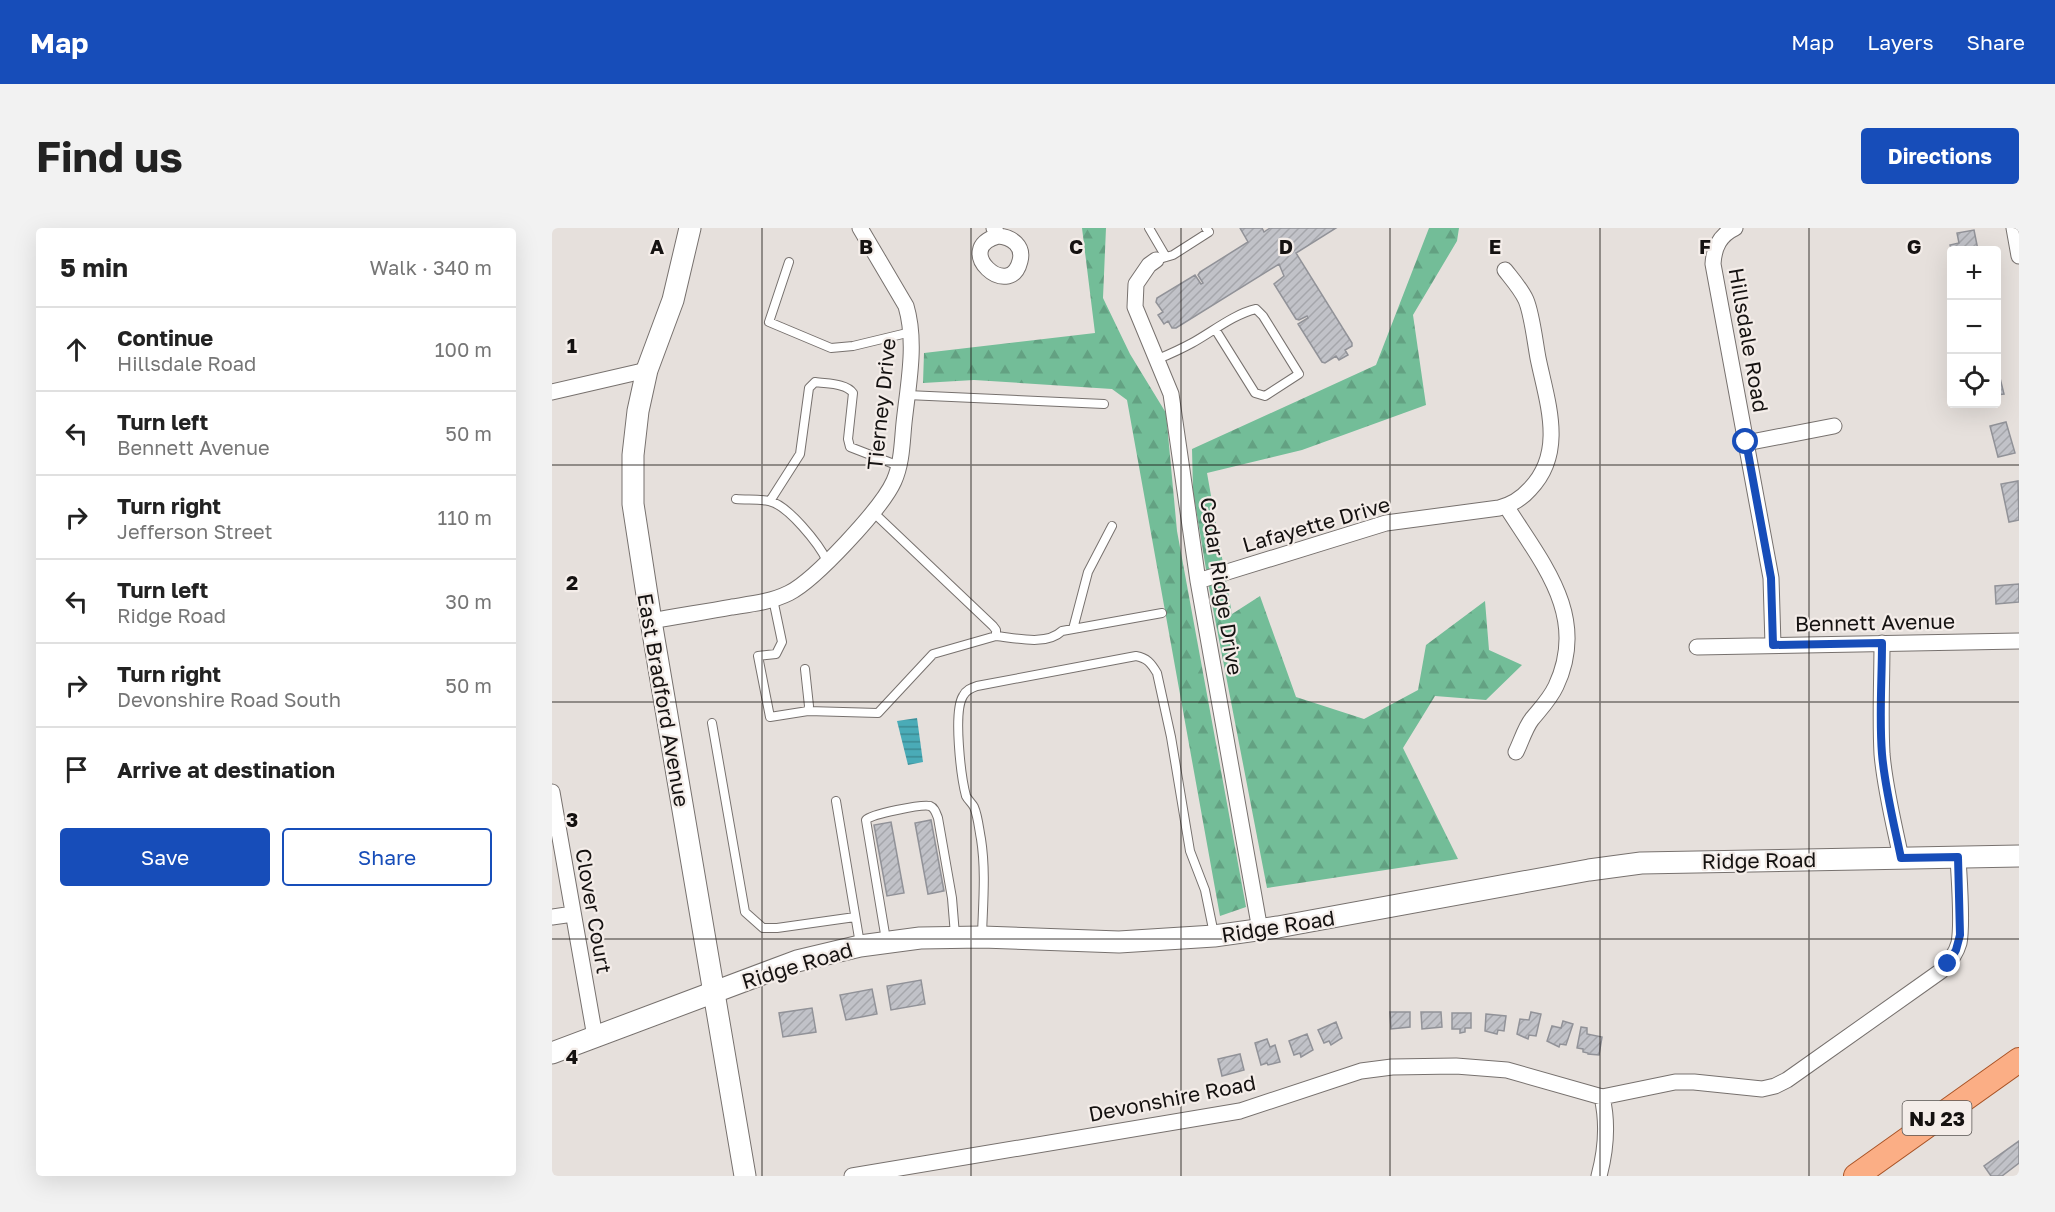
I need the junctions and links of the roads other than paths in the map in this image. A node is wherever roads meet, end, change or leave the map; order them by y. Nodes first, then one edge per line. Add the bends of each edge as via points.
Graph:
1 (690, 228) edge
2 (860, 228) edge
3 (1149, 228) edge
4 (1206, 228) edge
5 (1735, 228) edge
6 (2014, 228) edge
7 (2019, 256) edge
8 (1161, 259) junction
9 (789, 262) dead end
10 (1505, 270) dead end
11 (1215, 329) junction
12 (911, 332) junction
13 (1158, 359) junction
14 (647, 370) junction
15 (552, 392) edge
16 (907, 395) junction
17 (1104, 404) dead end
18 (1834, 426) dead end
19 (1746, 442) junction
20 (899, 466) junction
21 (736, 499) dead end
22 (770, 501) junction
23 (1506, 506) junction
24 (874, 513) junction
25 (1112, 526) dead end
26 (827, 561) junction
27 (1198, 581) junction
28 (772, 599) junction
29 (1161, 613) dead end
30 (651, 621) junction
31 (1073, 629) junction
32 (996, 636) junction
33 (2019, 641) edge
34 (1882, 643) junction
35 (1773, 645) junction
36 (1697, 647) dead end
37 (804, 669) dead end
38 (807, 711) junction
39 (712, 723) dead end
40 (1516, 752) dead end
41 (552, 792) edge
42 (836, 801) dead end
43 (2019, 856) edge
44 (1958, 857) junction
45 (1901, 858) junction
46 (573, 914) junction
47 (552, 917) edge
48 (855, 918) junction
49 (1260, 930) junction
50 (955, 936) junction
51 (1214, 936) junction
52 (982, 937) junction
53 (886, 942) junction
54 (860, 946) junction
55 (713, 992) junction
56 (595, 1037) junction
57 (552, 1053) edge
58 (2019, 1060) edge
59 (1602, 1097) junction
60 (745, 1176) edge
61 (852, 1176) edge
62 (1599, 1176) edge
63 (1856, 1176) edge

1 - 14 main road, East Bradford Avenue via 674,300
2 - 12 street, Tierney Drive via 906,306
3 - 8 lane
4 - 8 lane via 1209,232
5 - 19 street, Hillsdale Road via 1720,240 1713,264
6 - 7 street
8 - 13 street, Cedar Ridge Drive via 1149,265 1136,284 1136,307
9 - 12 lane via 769,322 831,348
10 - 23 street, Lafayette Drive via 1526,300 1552,432 1550,455 1541,476 1527,492
11 - 11 lane via 1255,393 1265,396 1299,374 1260,311 1246,312
11 - 13 lane
12 - 16 street, Tierney Drive
13 - 27 street, Cedar Ridge Drive via 1171,394
14 - 15 street
14 - 30 main road, East Bradford Avenue via 635,431 632,480
16 - 17 lane
16 - 20 street, Tierney Drive
18 - 19 street
19 - 35 street, Hillsdale Road via 1771,578
20 - 22 lane via 850,447 853,393 844,386 815,382 809,388 801,454
20 - 24 street, Tierney Drive via 889,492
21 - 22 lane
22 - 26 lane via 786,509
23 - 27 street, Lafayette Drive via 1386,523
23 - 40 street via 1558,590 1568,638 1555,689 1531,720
24 - 26 street, Tierney Drive
24 - 32 lane via 993,626
25 - 31 lane via 1088,572
26 - 28 street, Tierney Drive via 802,585
27 - 49 street, Cedar Ridge Drive
28 - 30 street, Tierney Drive
28 - 38 lane via 782,642 777,654 758,656 770,717
29 - 31 lane
30 - 55 main road, East Bradford Avenue
31 - 32 lane via 1051,639
32 - 38 lane via 933,654 875,714
33 - 34 street, Bennett Avenue
34 - 35 street, Bennett Avenue
34 - 45 street via 1883,756
35 - 36 street, Bennett Avenue
37 - 38 lane
39 - 48 lane via 745,912 763,928
41 - 46 street, Clover Court
42 - 48 lane
43 - 44 main road, Ridge Road
44 - 45 main road, Ridge Road
44 - 59 street via 1960,935 1948,964 1787,1080 1761,1089 1675,1082
45 - 49 main road, Ridge Road via 1632,864
46 - 47 street
46 - 56 street, Clover Court
48 - 54 lane
49 - 51 main road, Ridge Road
50 - 52 main road, Ridge Road
50 - 53 main road, Ridge Road
50 - 53 lane via 938,818 935,810 927,806 879,813 866,820
51 - 52 main road, Ridge Road via 1098,942
51 - 52 lane via 1205,890 1190,851 1156,673 1152,664 1136,656 977,686 963,696 958,717 959,758 981,839
53 - 54 main road, Ridge Road
54 - 55 main road, Ridge Road via 797,961
55 - 56 main road, Ridge Road
55 - 60 main road, East Bradford Avenue
56 - 57 main road, Ridge Road
58 - 63 main road, NJ 23
59 - 61 street, Devonshire Road via 1507,1070 1392,1067 1360,1071 1240,1111
59 - 62 street via 1606,1127

